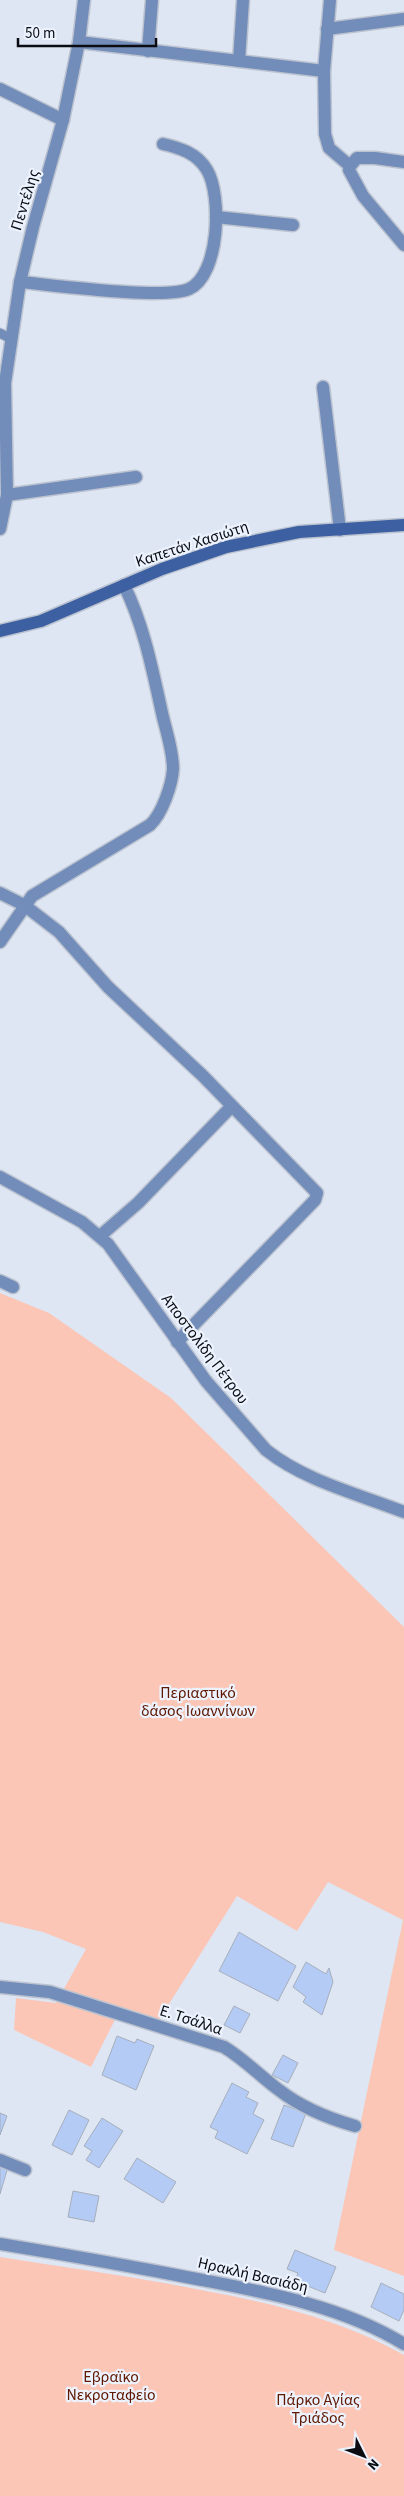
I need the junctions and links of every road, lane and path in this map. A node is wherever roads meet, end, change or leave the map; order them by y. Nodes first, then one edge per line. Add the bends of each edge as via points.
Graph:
1 (84, 0) edge
2 (152, 0) edge
3 (243, 0) edge
4 (330, 0) edge
5 (404, 19) edge
6 (327, 29) junction
7 (80, 42) junction
8 (148, 51) junction
9 (239, 62) junction
10 (324, 71) junction
11 (0, 88) edge
12 (63, 120) junction
13 (163, 144) dead end
14 (404, 162) edge
15 (350, 166) junction
16 (216, 217) junction
17 (293, 225) dead end
18 (404, 244) edge
19 (20, 282) junction
20 (5, 336) edge
21 (323, 386) dead end
22 (3, 428) edge
23 (136, 477) dead end
24 (7, 495) junction
25 (404, 525) edge
26 (0, 529) edge
27 (340, 530) junction
28 (124, 585) junction
29 (0, 631) edge
30 (0, 894) edge
31 (24, 906) junction
32 (0, 942) edge
33 (232, 1106) junction
34 (0, 1177) edge
35 (100, 1236) junction
36 (0, 1281) edge
37 (13, 1287) dead end
38 (177, 1342) junction
39 (404, 1512) edge
40 (0, 1987) edge
41 (355, 2126) dead end
42 (0, 2160) edge
43 (25, 2170) dead end
44 (0, 2244) edge
45 (403, 2342) edge

1 - 7 street, Πεντέλης
2 - 8 street
3 - 9 street
4 - 6 street
5 - 6 street
6 - 10 street
7 - 8 street
7 - 12 street, Πεντέλης
8 - 9 street
9 - 10 street
10 - 15 street via 327,142 331,150
11 - 12 street
12 - 19 street, Πεντέλης
13 - 16 street via 185,150 207,169 214,192
14 - 15 street via 365,157 358,158
15 - 18 street via 350,175 363,196
16 - 17 street
16 - 19 street via 207,271 196,285 184,291 158,293
19 - 20 street, Πεντέλης
20 - 22 street, Πεντέλης
21 - 27 street
22 - 24 street, Πεντέλης
23 - 24 street
24 - 26 street, Πεντέλης
25 - 27 street, Καπετάν Χασιώτη
27 - 28 street, Καπετάν Χασιώτη via 278,535 226,547
28 - 29 street, Καπετάν Χασιώτη via 41,621
28 - 31 street via 144,634 170,748 172,775 159,812 150,825 45,888
30 - 31 street
31 - 32 street
31 - 33 street via 66,939 108,987
33 - 35 street via 138,1203
33 - 38 street via 317,1193 315,1200
34 - 35 street, Αποστολίδη Πέτρου via 69,1214
35 - 38 street, Αποστολίδη Πέτρου
36 - 37 street
38 - 39 street, Αποστολίδη Πέτρου via 228,1408 258,1443 276,1458 310,1476
40 - 41 street, Ε. Τσάλλα via 50,1992 224,2047 296,2102 320,2115
42 - 43 street
44 - 45 street, Ηρακλή Βασιάδη via 224,2284 302,2302

